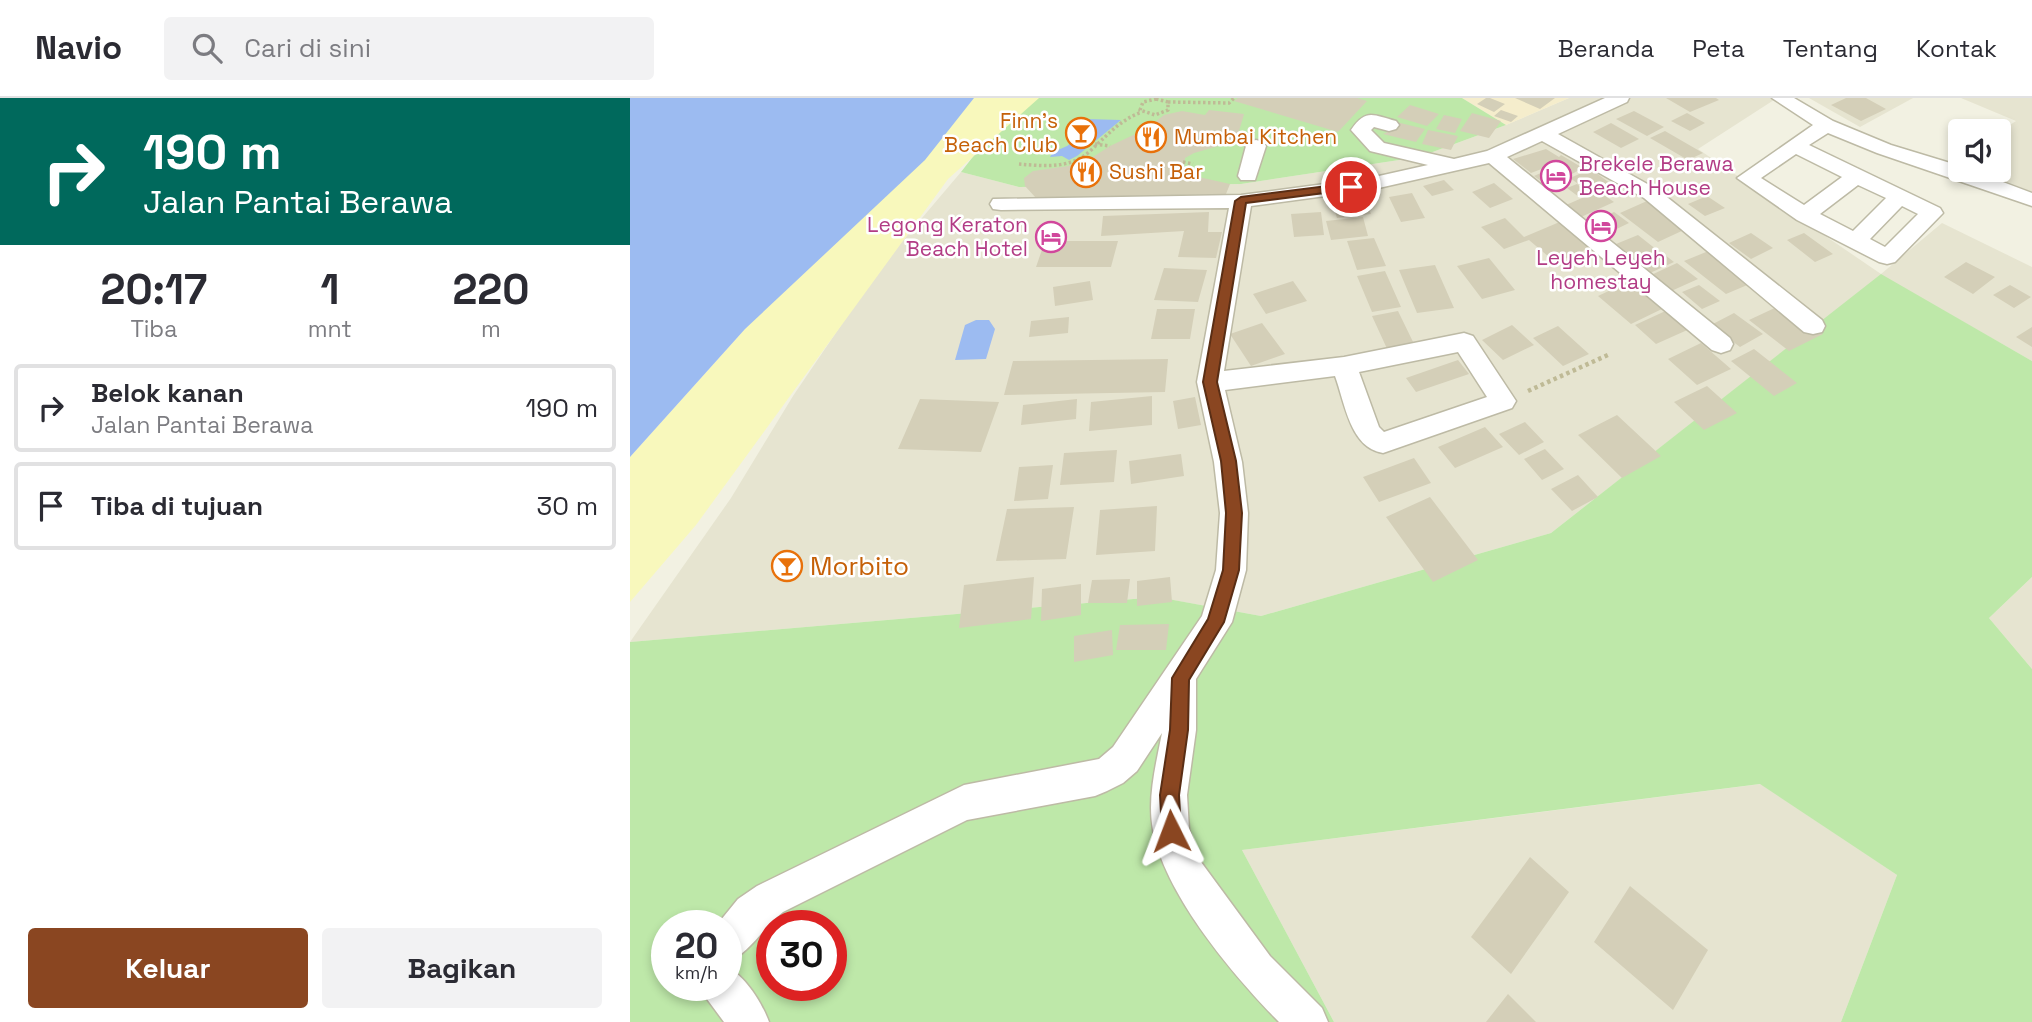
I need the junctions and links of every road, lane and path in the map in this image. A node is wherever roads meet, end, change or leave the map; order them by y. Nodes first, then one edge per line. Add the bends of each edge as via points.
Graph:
1 (1234, 98) edge
2 (1619, 98) edge
3 (1781, 98) edge
4 (1168, 102) junction
5 (1142, 112) junction
6 (1389, 125) dead end
7 (1826, 125) junction
8 (1544, 134) junction
9 (1095, 144) junction
10 (1110, 146) dead end
11 (1256, 146) dead end
12 (1795, 146) junction
13 (1493, 156) junction
14 (1183, 163) dead end
15 (1018, 164) dead end
16 (1193, 164) dead end
17 (1455, 165) junction
18 (1856, 176) junction
19 (1245, 189) junction
20 (1899, 197) junction
21 (2032, 200) edge
22 (1001, 204) dead end
23 (1805, 215) junction
24 (1856, 240) junction
25 (1814, 326) dead end
26 (1721, 344) dead end
27 (1611, 354) dead end
28 (1344, 366) junction
29 (1210, 382) junction
30 (1503, 401) junction
31 (1180, 678) junction
32 (742, 925) edge
33 (733, 1001) edge
34 (749, 1022) edge
35 (1308, 1022) edge

1 - 4 path via 1229,103
2 - 8 street
3 - 7 street
4 - 5 path via 1165,112
4 - 5 path via 1147,100 1139,107
5 - 9 path via 1127,117
6 - 17 street via 1369,120 1361,130 1377,147
7 - 12 street
7 - 21 street
8 - 13 street
8 - 25 street via 1651,194
9 - 10 path
9 - 15 path via 1068,163
11 - 19 street
12 - 18 street
12 - 23 street via 1747,178
13 - 17 street
13 - 26 street
14 - 16 path
17 - 19 street via 1370,184
18 - 20 street
18 - 23 street
19 - 22 street
19 - 29 street
20 - 24 street
20 - 24 street via 1932,213 1887,257
23 - 24 street
27 - 30 path
28 - 29 street
28 - 30 street via 1464,342
28 - 30 street via 1368,432 1377,442
29 - 31 street via 1234,513 1231,570 1216,622
31 - 32 street via 1125,759 1111,771 1078,784 984,798 945,811 770,899
31 - 35 street via 1171,831 1187,874 1256,970
33 - 34 street

